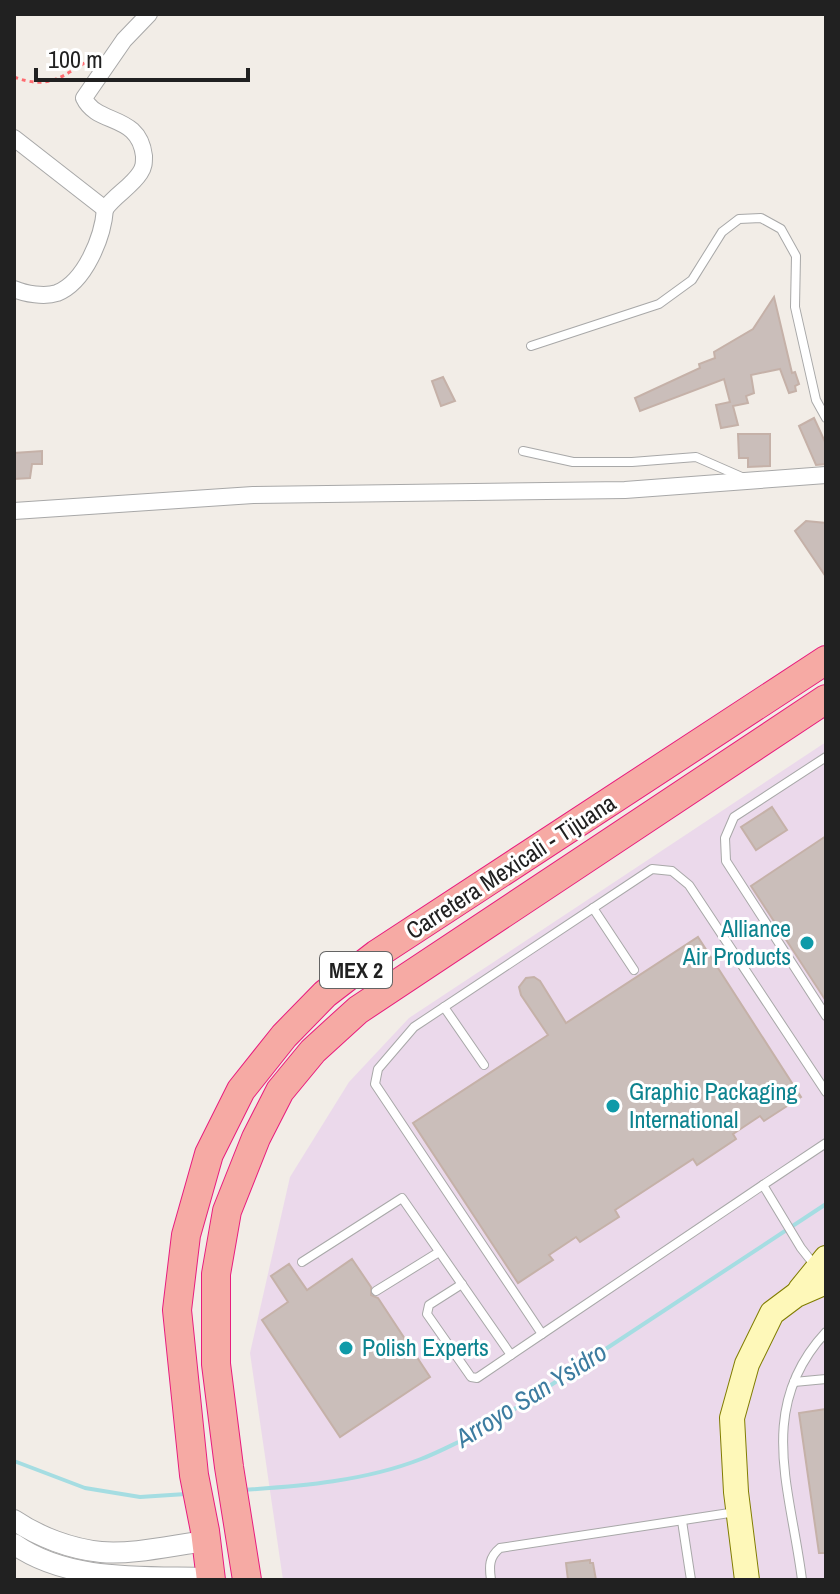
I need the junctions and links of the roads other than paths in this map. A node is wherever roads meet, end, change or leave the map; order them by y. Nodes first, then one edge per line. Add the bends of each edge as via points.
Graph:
1 (149, 14) edge
2 (14, 138) edge
3 (105, 209) junction
4 (14, 289) edge
5 (531, 346) dead end
6 (826, 418) edge
7 (523, 451) dead end
8 (826, 475) edge
9 (748, 480) junction
10 (14, 511) edge
11 (826, 660) edge
12 (826, 699) edge
13 (826, 757) edge
14 (593, 908) junction
15 (634, 970) dead end
16 (444, 1007) junction
17 (826, 1016) edge
18 (484, 1065) dead end
19 (826, 1092) edge
20 (826, 1143) edge
21 (763, 1185) junction
22 (439, 1252) junction
23 (302, 1262) dead end
24 (824, 1272) edge
25 (462, 1284) junction
26 (376, 1291) dead end
27 (826, 1332) edge
28 (542, 1334) junction
29 (821, 1341) edge
30 (511, 1355) junction
31 (826, 1379) edge
32 (794, 1382) junction
33 (738, 1512) junction
34 (14, 1520) edge
35 (682, 1521) junction
36 (206, 1536) junction
37 (14, 1544) edge
38 (102, 1552) junction
39 (101, 1574) junction
40 (210, 1579) edge
41 (247, 1580) edge
42 (491, 1580) edge
43 (691, 1580) edge
44 (747, 1580) edge
45 (802, 1580) edge

1 - 3 street via 84,98 88,106 135,131 143,145 145,165 138,178
2 - 3 street
3 - 4 street via 104,226 75,281 56,294
5 - 6 lane via 659,304 692,280 722,232 739,219 761,218 781,229 796,256 795,307 816,400
7 - 9 lane via 573,462 696,457
8 - 9 street
9 - 10 street via 625,490 253,495
11 - 36 highway, Carretera Mexicali - Tijuana / MEX 2 via 377,954 325,994 241,1090 209,1154 186,1235 177,1310 194,1475
12 - 41 highway, Carretera Mexicali - Tijuana / MEX 2 via 358,1010 280,1091 227,1211 216,1274 216,1364
13 - 17 lane via 734,817 725,838 726,861
14 - 15 lane
14 - 16 lane
14 - 19 lane via 652,869 672,871 689,885
16 - 18 lane
16 - 28 lane via 414,1027 378,1069 375,1084
20 - 21 lane
21 - 24 lane via 801,1248
21 - 28 lane
22 - 23 lane via 402,1198
22 - 25 lane
22 - 26 lane
24 - 33 main road via 772,1313 747,1364 732,1418
25 - 30 lane
25 - 30 lane via 429,1305 427,1314 466,1373 477,1378
27 - 29 lane
28 - 30 lane
29 - 32 lane
31 - 32 lane
32 - 45 lane via 781,1442
33 - 35 lane
33 - 44 main road
34 - 38 street via 67,1544
35 - 42 lane via 500,1548 492,1555
35 - 43 lane
36 - 38 street
36 - 40 highway, Carretera Mexicali - Tijuana / MEX 2
37 - 39 street via 59,1565
38 - 39 lane via 96,1561
39 - 40 street

